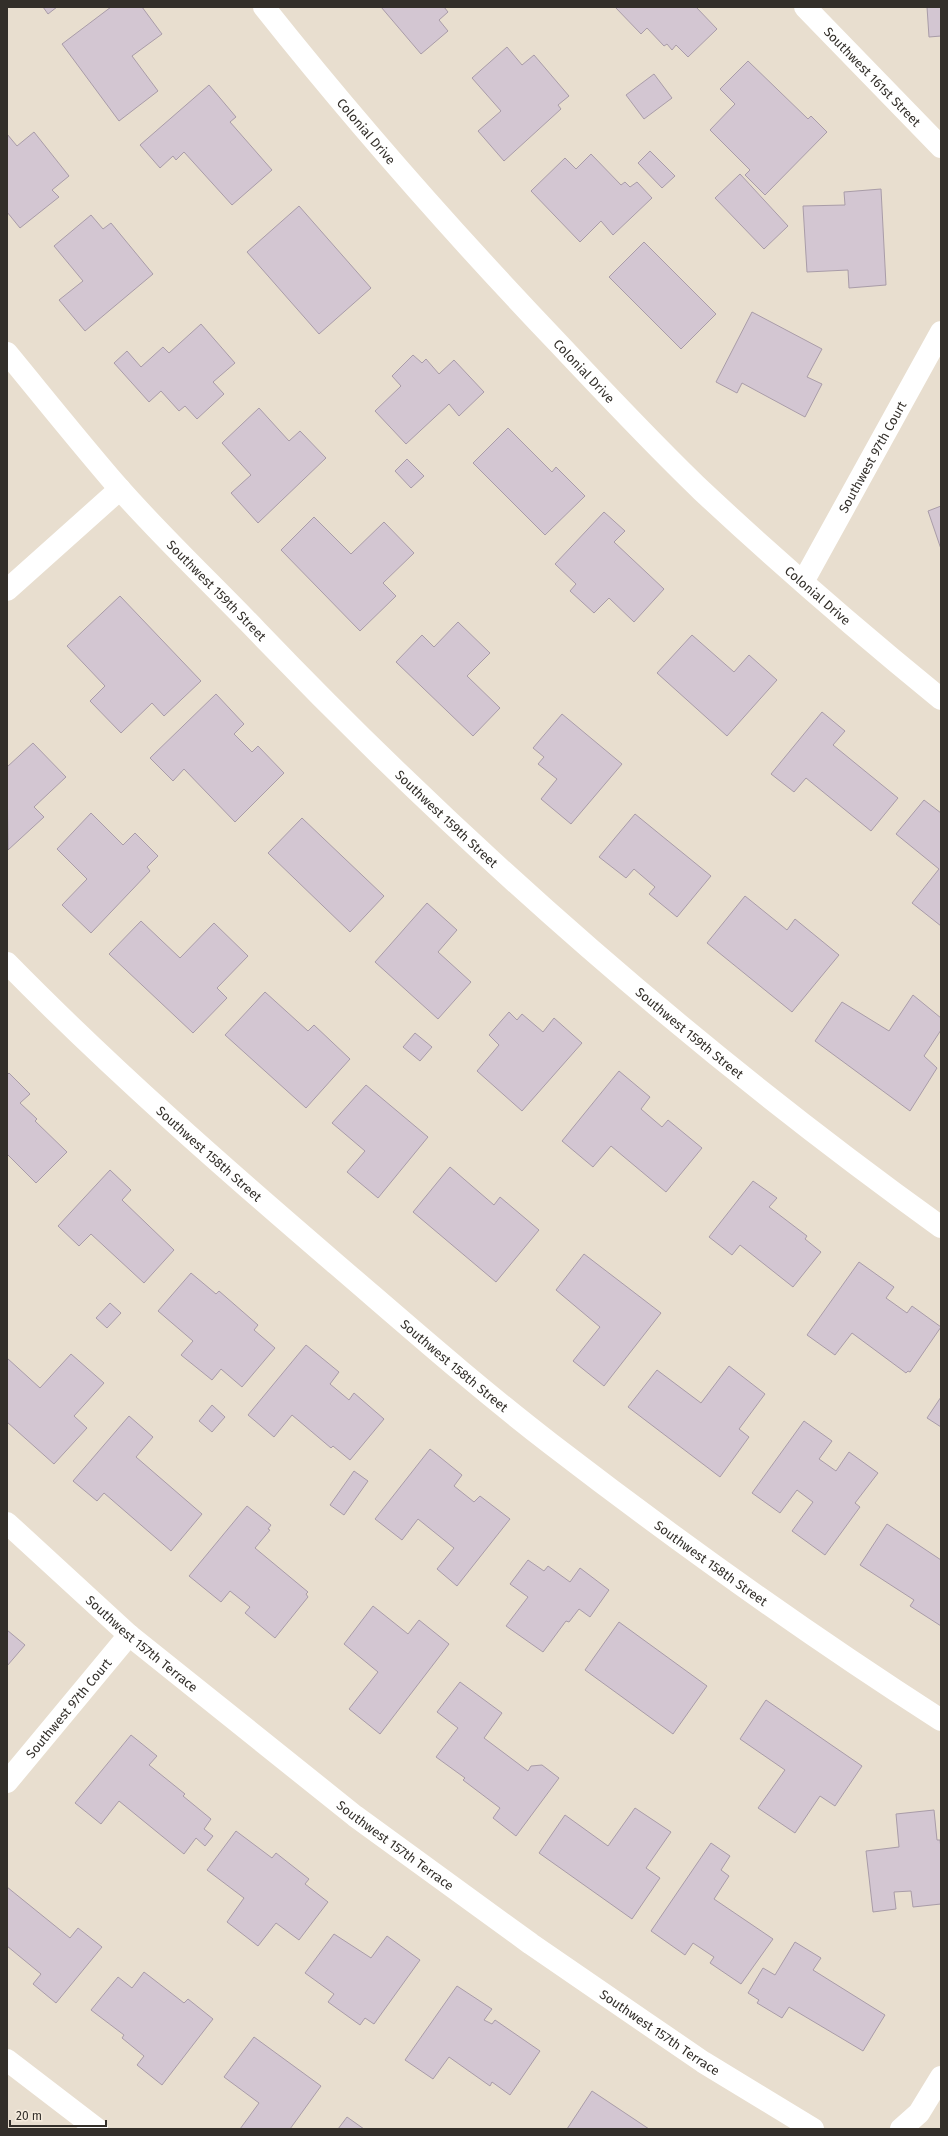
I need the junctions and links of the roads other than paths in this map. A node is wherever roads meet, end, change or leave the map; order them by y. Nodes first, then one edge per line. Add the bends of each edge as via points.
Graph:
1 (264, 7) edge
2 (805, 7) edge
3 (941, 147) edge
4 (941, 332) edge
5 (7, 353) edge
6 (120, 489) junction
7 (803, 582) junction
8 (7, 590) edge
9 (941, 699) edge
10 (7, 963) edge
11 (941, 1227) edge
12 (7, 1523) edge
13 (130, 1635) junction
14 (941, 1720) edge
15 (7, 1782) edge
16 (7, 2060) edge
17 (941, 2076) edge
18 (98, 2129) edge
19 (813, 2129) edge
20 (901, 2129) edge

1 - 7 street, Colonial Drive via 389,158 510,292 702,490
2 - 3 street, Southwest 161st Street
4 - 7 street, Southwest 97th Court
5 - 6 street, Southwest 159th Street
6 - 8 street
6 - 11 street, Southwest 159th Street via 324,702 560,923 635,989 802,1124
7 - 9 street, Colonial Drive
10 - 14 street, Southwest 158th Street via 77,1034 220,1165 465,1375 550,1444 681,1542 859,1668
12 - 13 street, Southwest 157th Terrace
13 - 15 street, Southwest 97th Court
13 - 19 street, Southwest 157th Terrace via 355,1816 442,1881 703,2062
16 - 18 street
17 - 20 street via 919,2113

